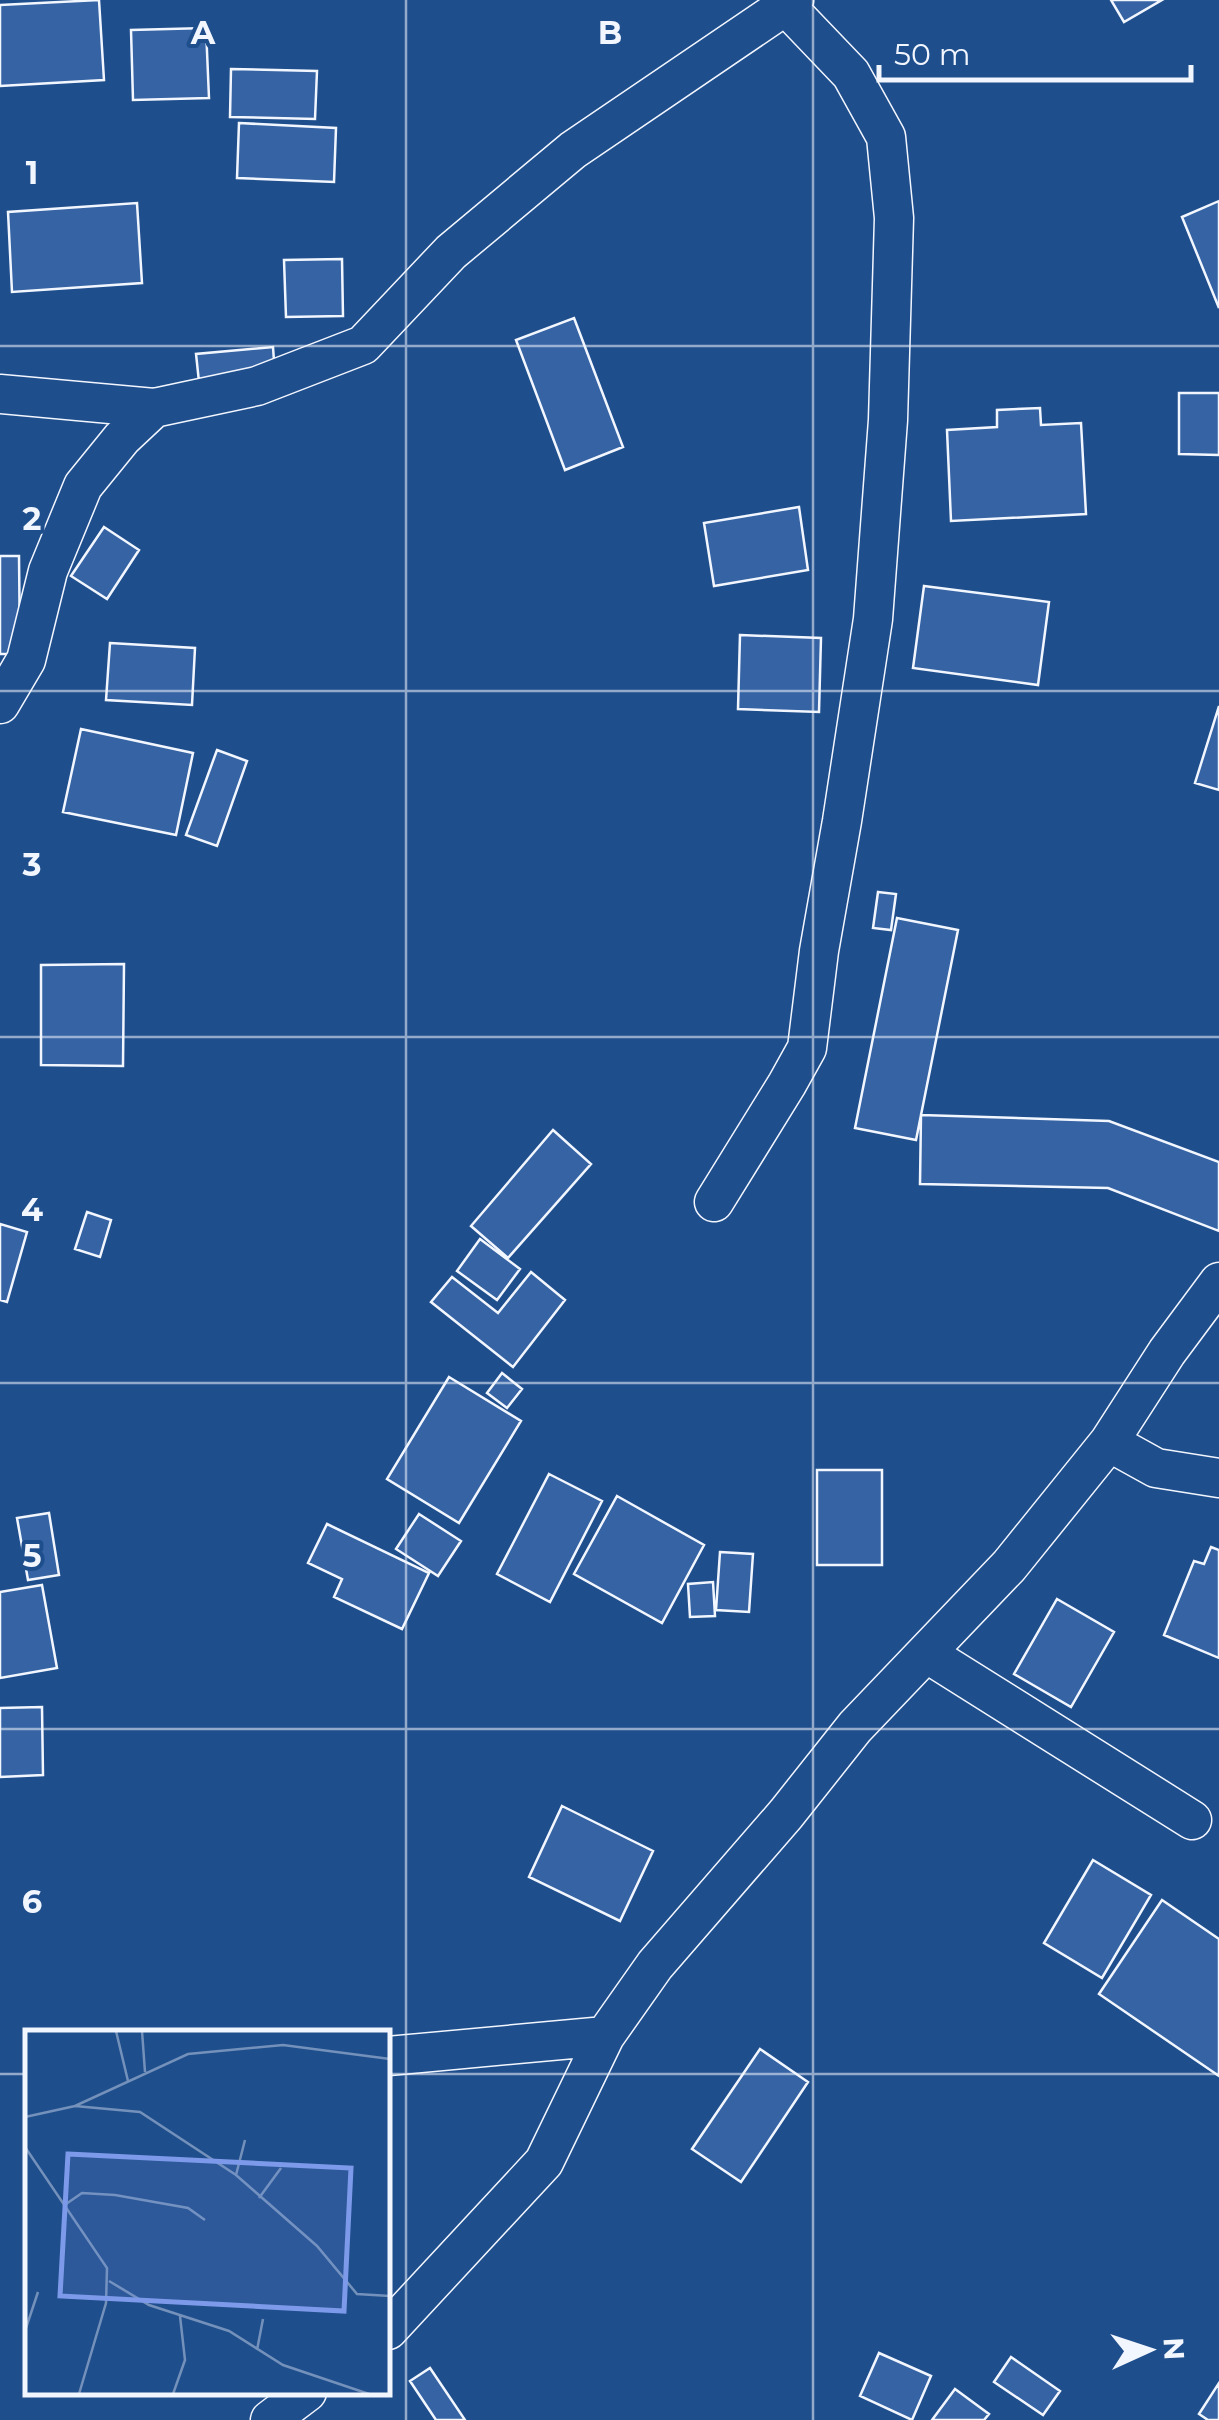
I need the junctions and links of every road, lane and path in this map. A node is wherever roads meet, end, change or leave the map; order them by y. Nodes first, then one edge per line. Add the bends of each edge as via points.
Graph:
1 (790, 3) edge
2 (0, 394) edge
3 (154, 408) junction
4 (0, 704) edge
5 (714, 1202) dead end
6 (1219, 1282) edge
7 (1109, 1442) junction
8 (1219, 1478) edge
9 (926, 1653) junction
10 (1192, 1820) dead end
11 (605, 2036) junction
12 (390, 2056) edge
13 (390, 2328) edge
14 (303, 2395) edge
15 (270, 2420) edge

1 - 3 street via 572,150 451,252 363,345 258,386
1 - 5 street via 851,74 886,138 894,218 888,420 873,618 806,1048
2 - 3 street
3 - 4 street via 83,486 48,571 26,660
6 - 7 street
7 - 8 street via 1156,1468
7 - 9 street via 1009,1566
9 - 10 street
9 - 11 street via 854,1727 655,1965
11 - 12 street
11 - 13 street via 544,2162
14 - 15 street

